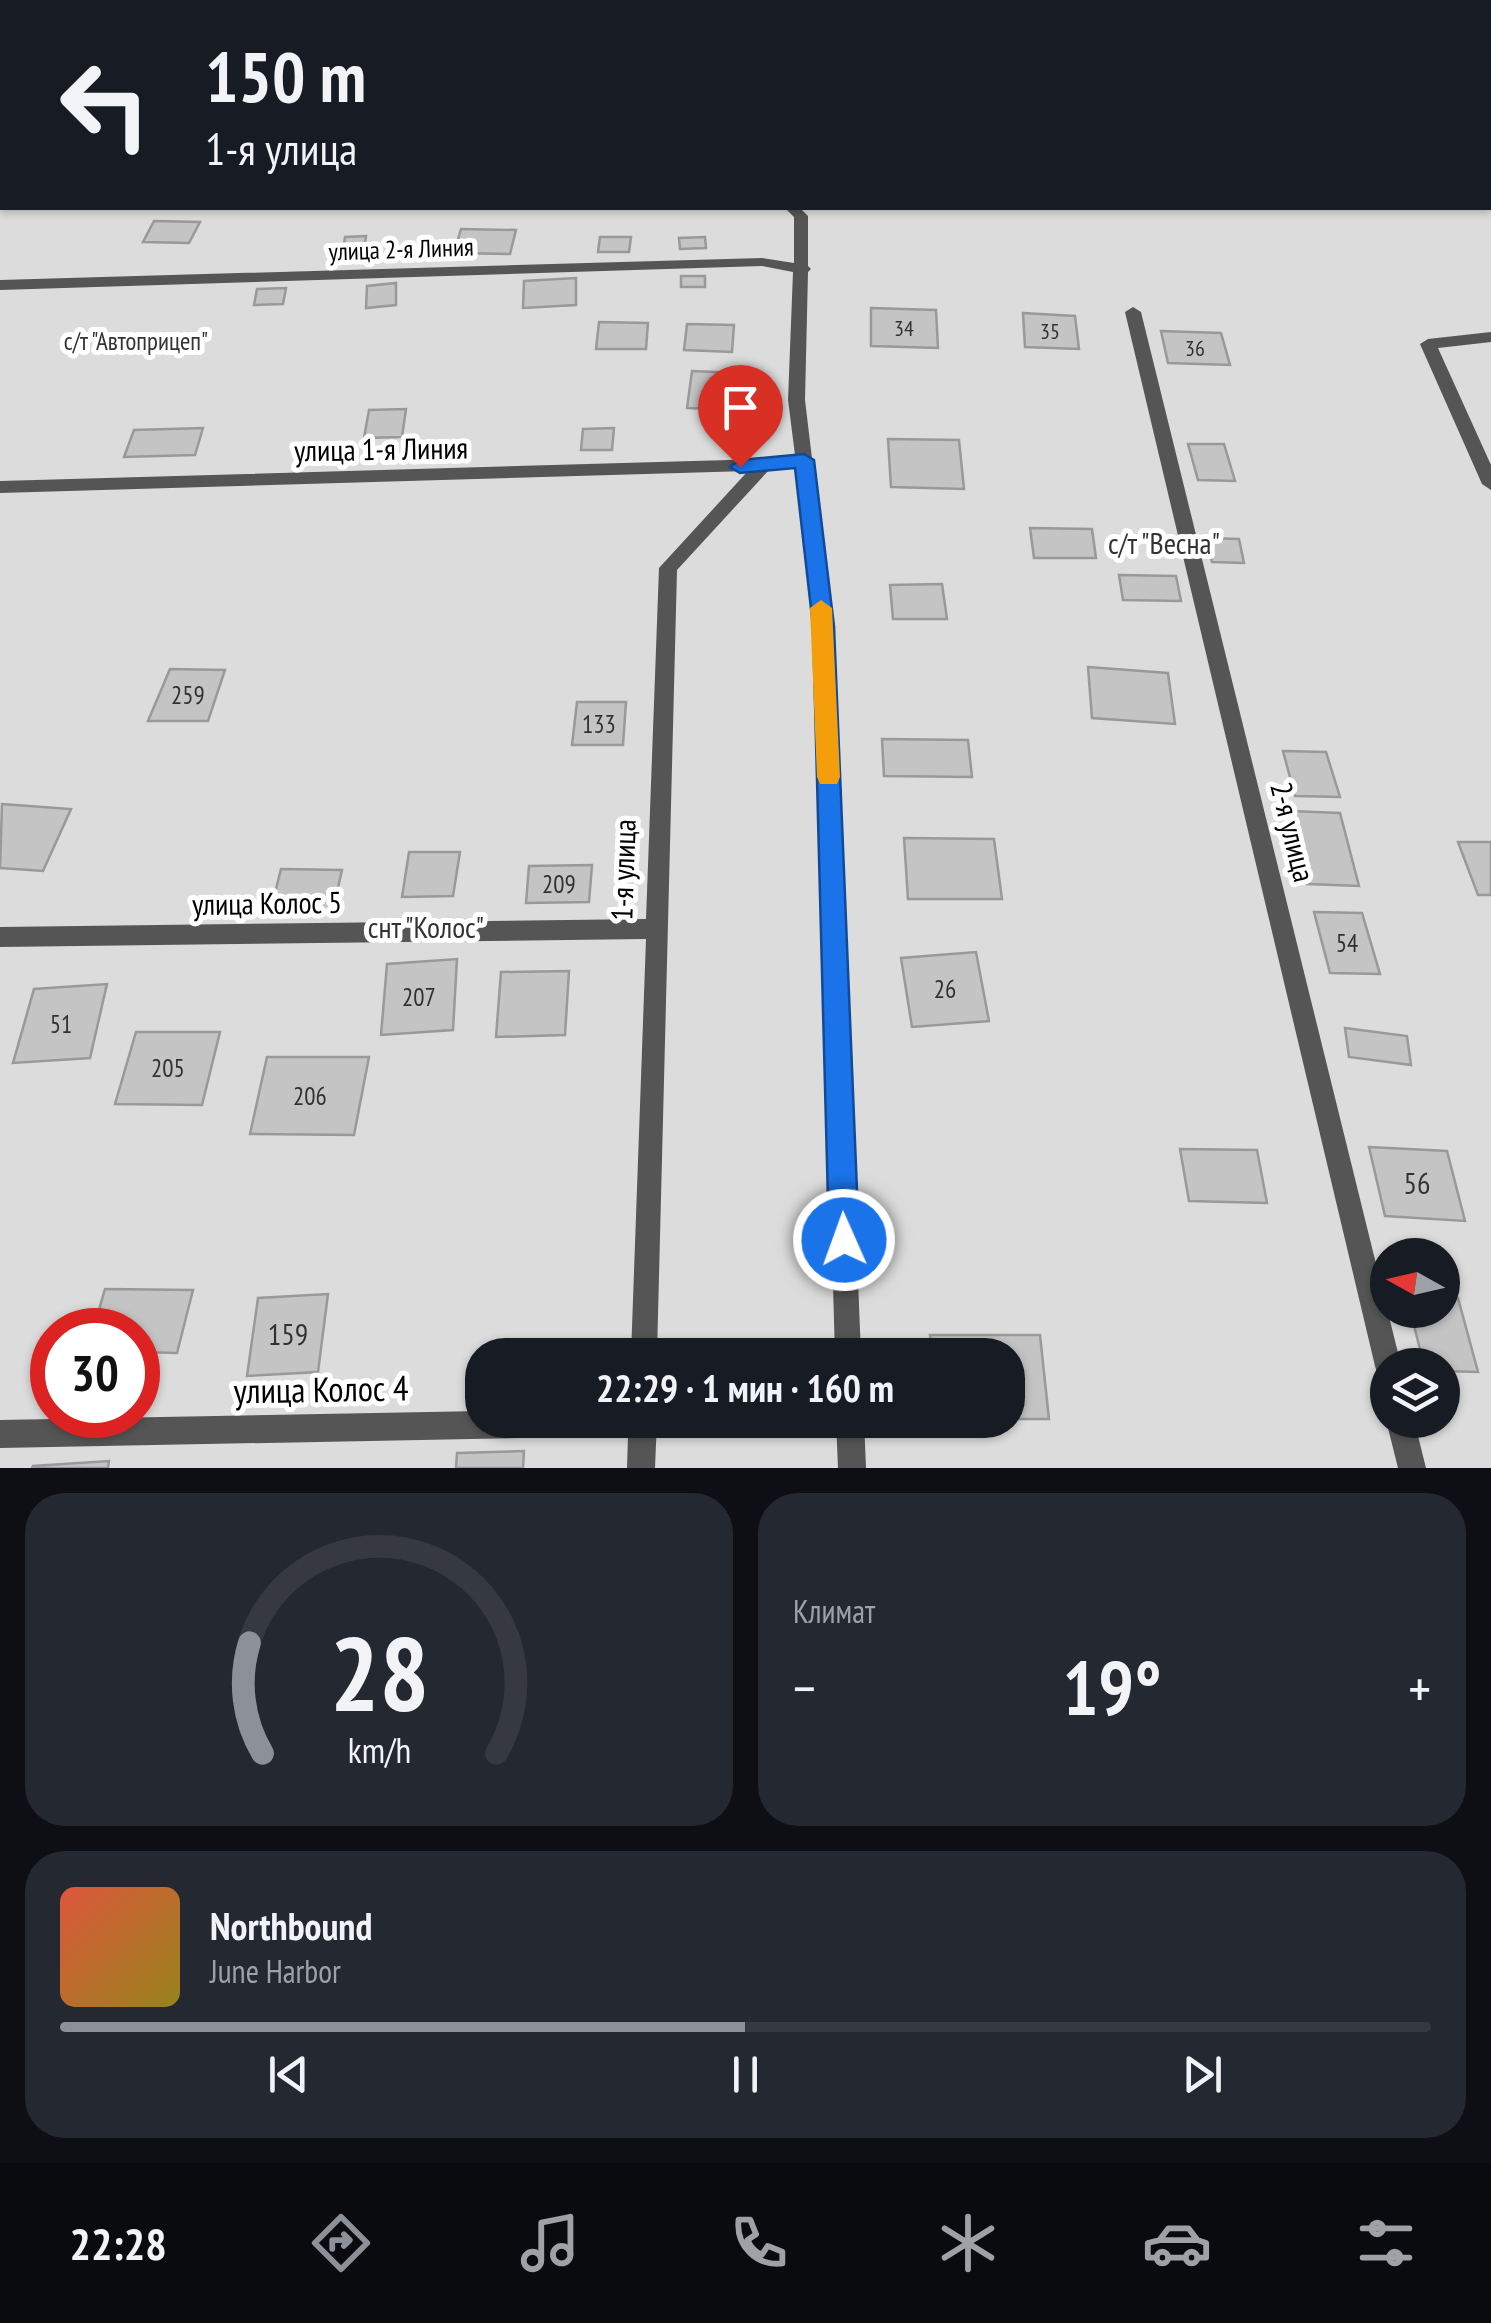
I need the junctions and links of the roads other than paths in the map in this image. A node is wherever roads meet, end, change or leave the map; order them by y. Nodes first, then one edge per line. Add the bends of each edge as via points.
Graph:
1 (794, 210) edge
2 (804, 269) junction
3 (0, 284) edge
4 (1133, 312) dead end
5 (1491, 336) edge
6 (804, 460) junction
7 (764, 465) junction
8 (1491, 484) edge
9 (0, 487) edge
10 (655, 929) junction
11 (0, 937) edge
12 (644, 1338) edge
13 (847, 1338) edge
14 (1384, 1348) edge
15 (465, 1425) edge
16 (0, 1434) edge
17 (642, 1438) edge
18 (851, 1438) edge
19 (1404, 1438) edge
20 (641, 1468) edge
21 (852, 1468) edge
22 (1412, 1468) edge

1 - 2 street via 801,216
2 - 3 street, улица 2-я Линия via 744,263
2 - 6 street via 795,420
4 - 14 street, 2-я улица
5 - 8 street via 1428,344
6 - 7 street
6 - 13 street via 823,626
7 - 9 street, улица 1-я Линия
7 - 10 street, 1-я улица via 668,568
10 - 11 street, улица Колос 5
10 - 12 street, 1-я улица
15 - 16 street, улица Колос 4
17 - 20 street
18 - 21 street
19 - 22 street

